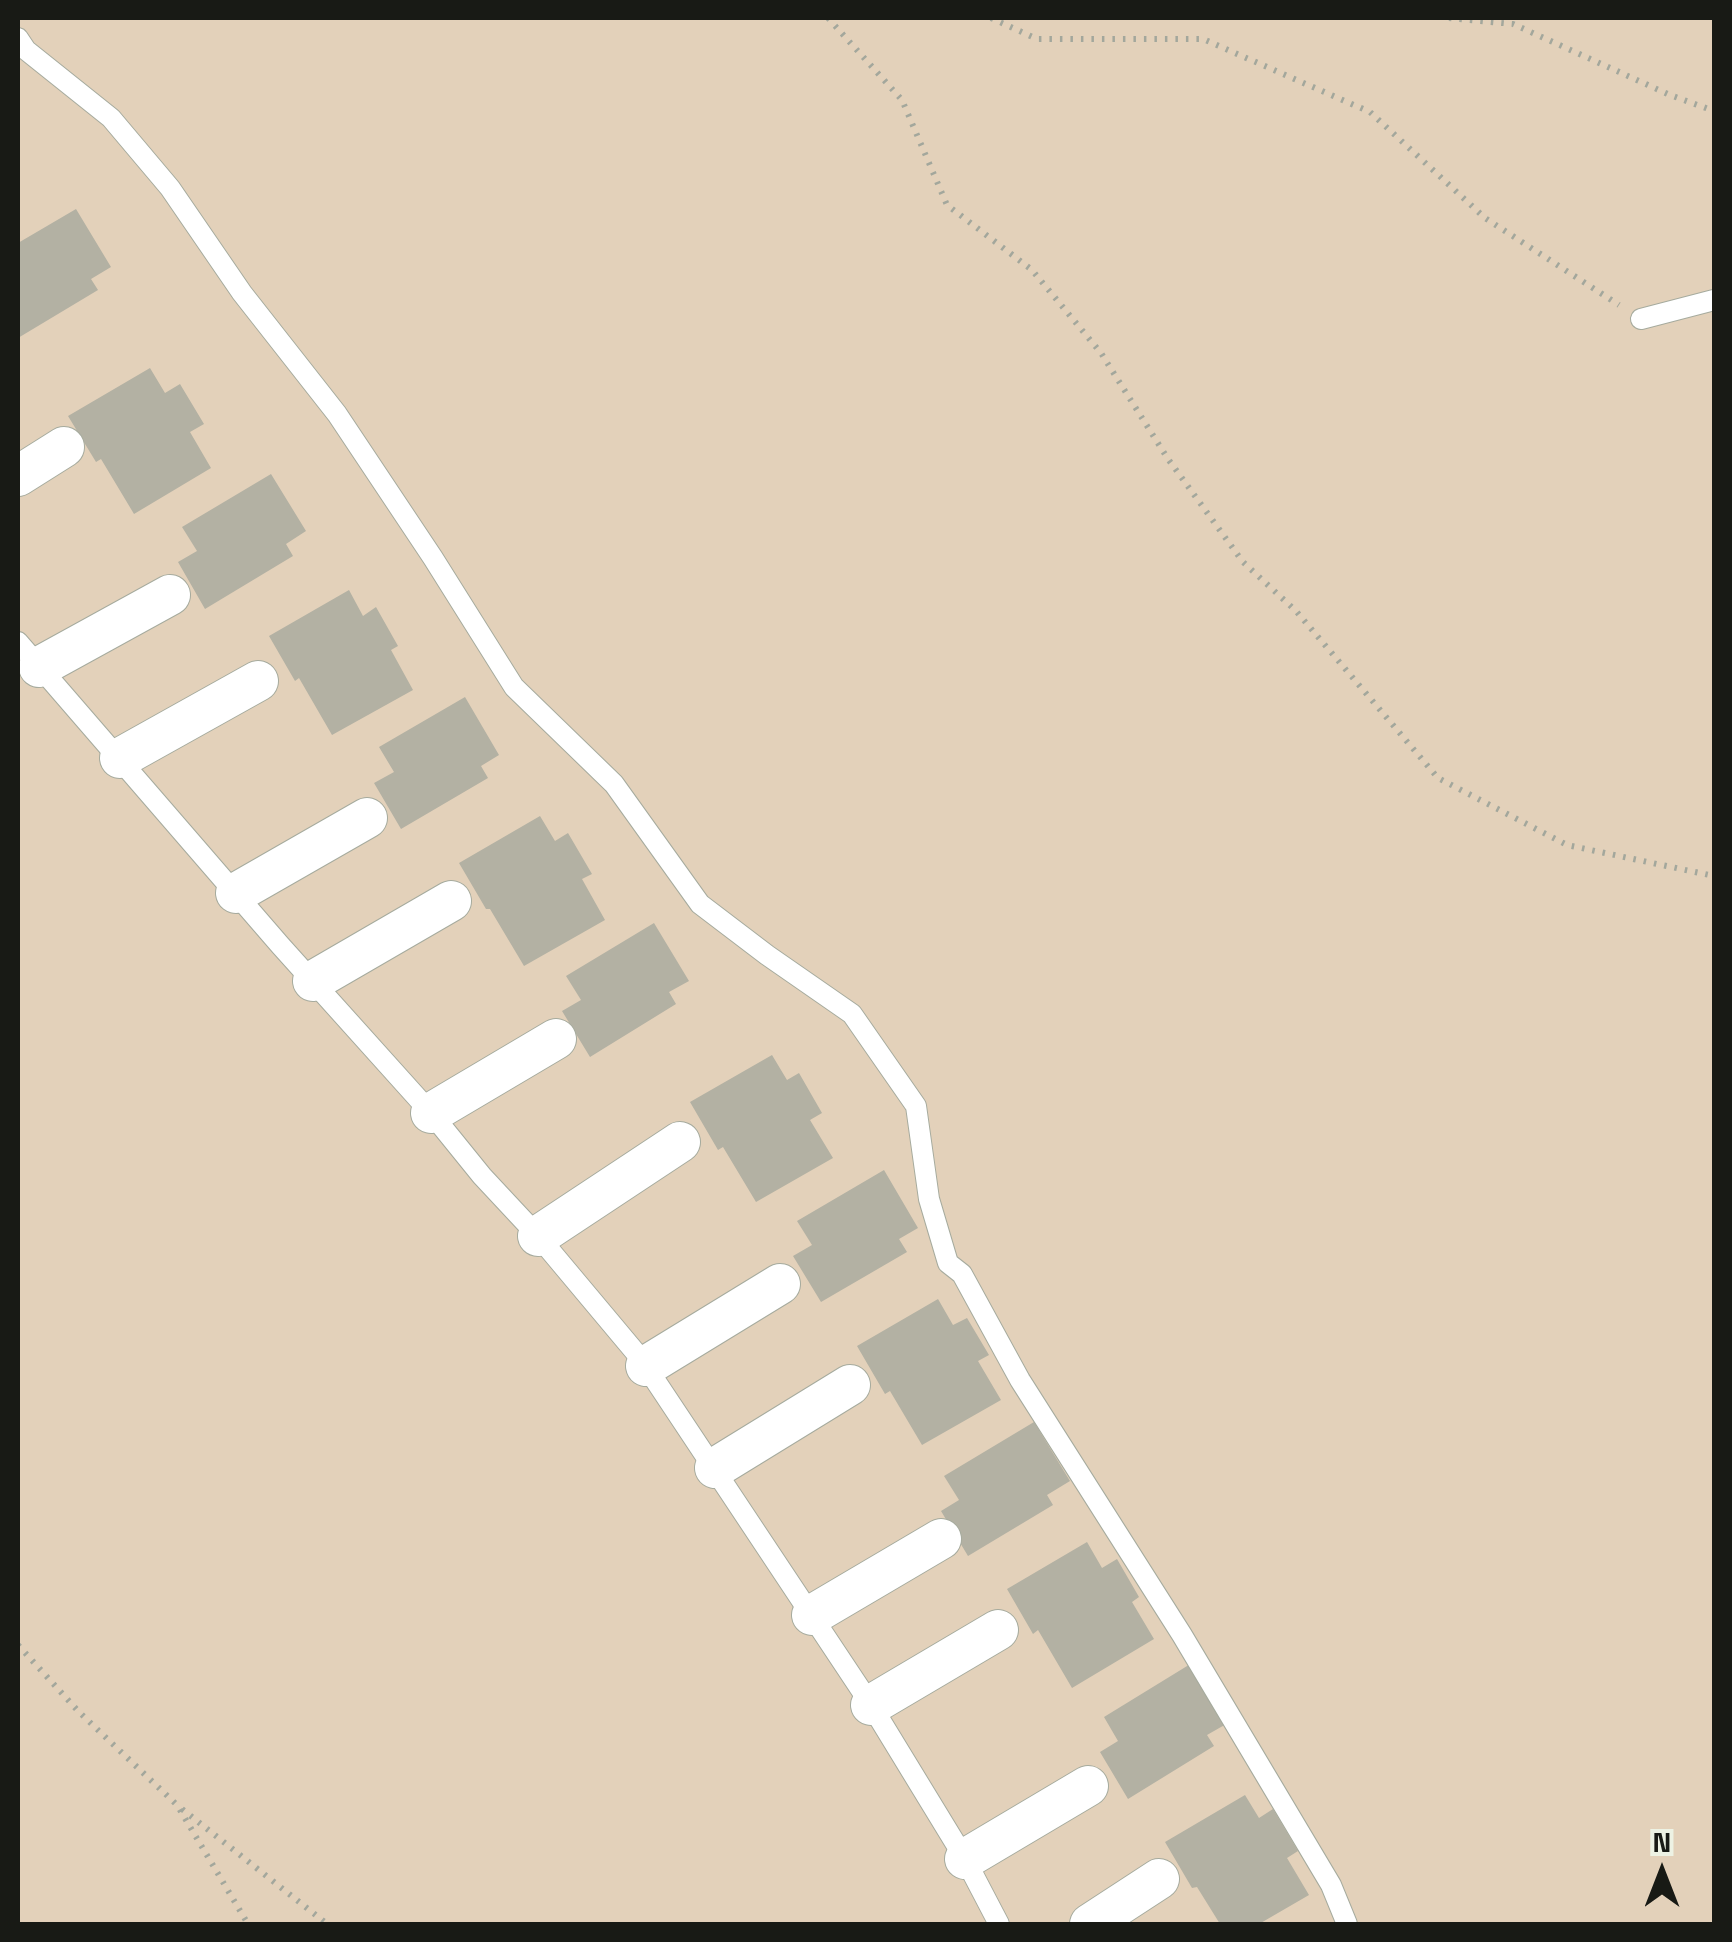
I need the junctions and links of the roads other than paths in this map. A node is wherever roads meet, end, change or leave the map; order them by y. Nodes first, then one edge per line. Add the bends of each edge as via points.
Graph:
1 (18, 38) edge
2 (1714, 300) edge
3 (1641, 319) road end
4 (64, 448) dead end
5 (18, 476) edge
6 (170, 595) dead end
7 (28, 654) edge
8 (258, 681) dead end
9 (120, 758) junction
10 (368, 818) dead end
11 (236, 892) junction
12 (451, 901) dead end
13 (313, 982) junction
14 (556, 1039) dead end
15 (431, 1112) junction
16 (680, 1142) dead end
17 (538, 1236) junction
18 (780, 1284) dead end
19 (646, 1366) junction
20 (850, 1385) dead end
21 (715, 1468) junction
22 (941, 1539) dead end
23 (812, 1615) junction
24 (998, 1630) dead end
25 (871, 1705) junction
26 (1088, 1786) dead end
27 (965, 1859) junction
28 (1159, 1879) dead end
29 (999, 1924) edge
30 (1090, 1924) edge
31 (1347, 1924) edge

1 - 31 lane via 111,118 170,188 337,414 514,687 614,784 700,904 852,1014 916,1106 929,1199 948,1263 962,1274 1020,1380 1182,1635 1331,1885
2 - 3 lane
4 - 5 street
6 - 7 street
7 - 9 lane
8 - 9 street
9 - 11 lane
10 - 11 street
11 - 13 lane
12 - 13 street
13 - 15 lane
14 - 15 street
15 - 17 lane
16 - 17 street
17 - 19 lane
18 - 19 street
19 - 21 lane
20 - 21 street
21 - 23 lane
22 - 23 street
23 - 25 lane
24 - 25 street
25 - 27 lane
26 - 27 street
27 - 29 lane
28 - 30 street

